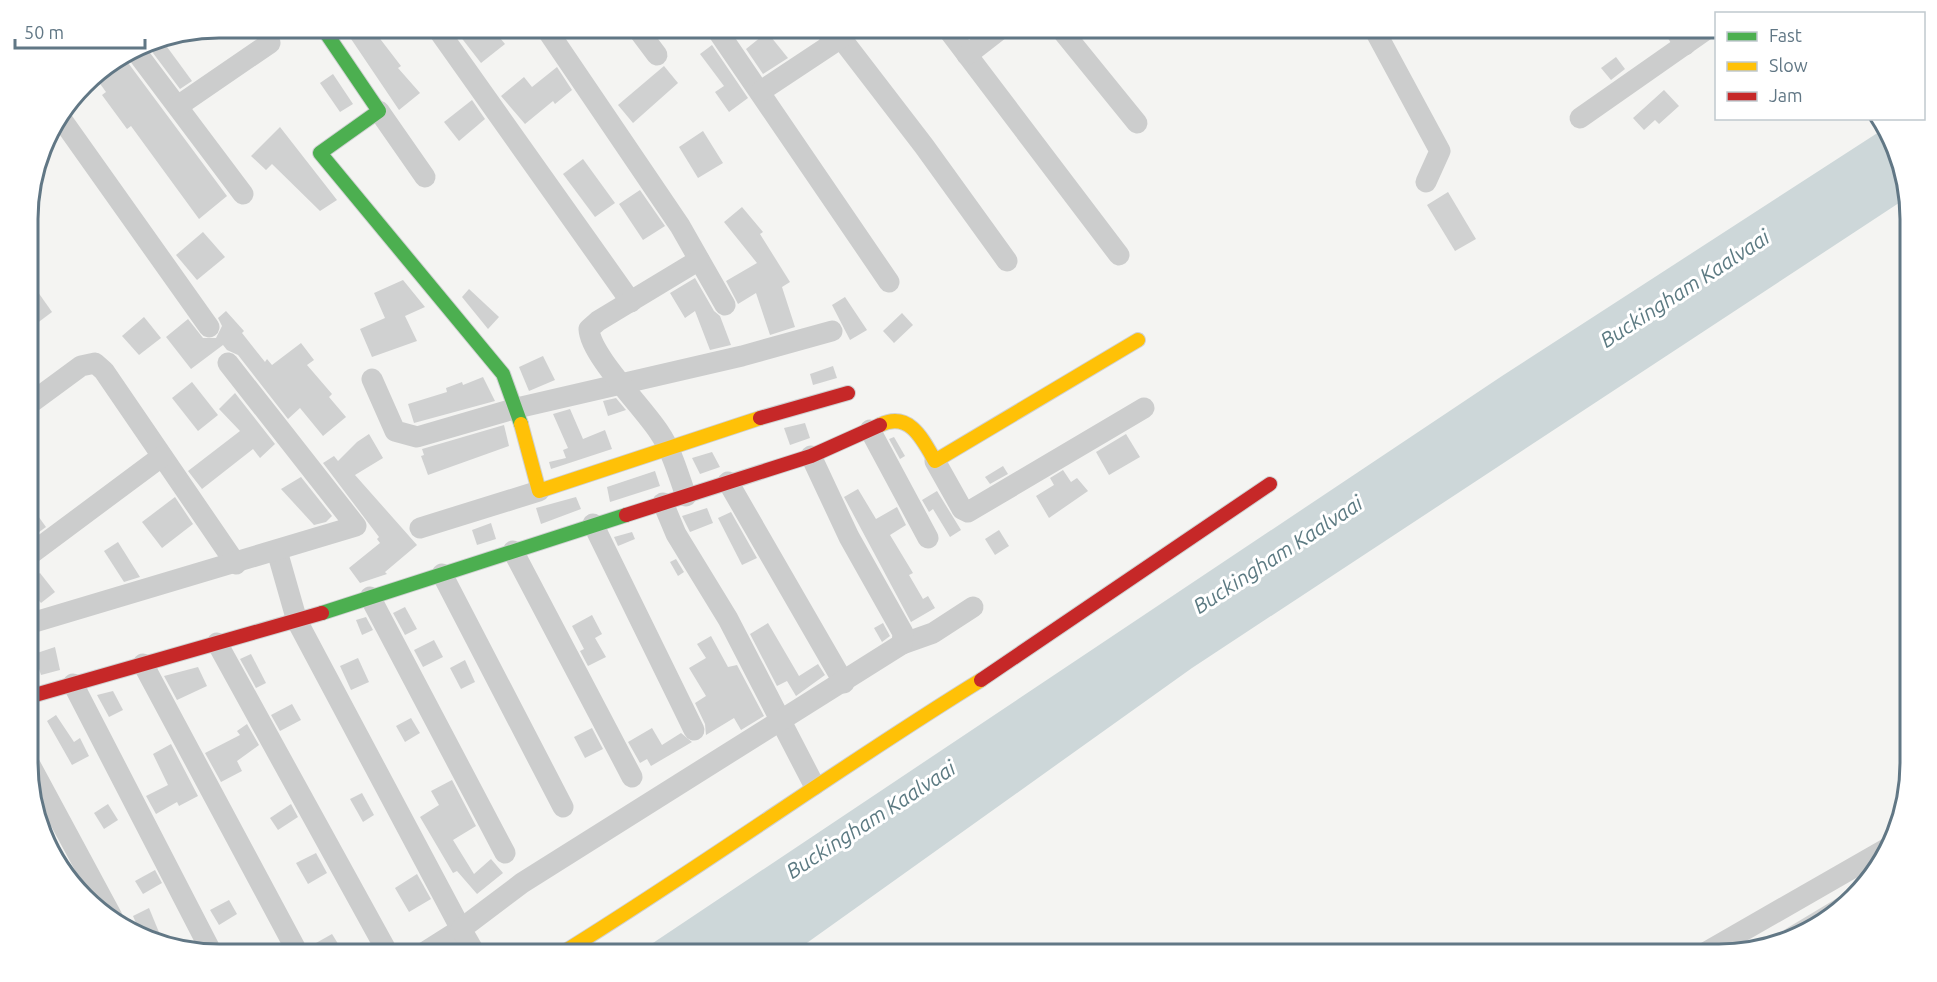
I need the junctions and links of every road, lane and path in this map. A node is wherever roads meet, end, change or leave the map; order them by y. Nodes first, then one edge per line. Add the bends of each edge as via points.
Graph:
1 (329, 38) edge
2 (444, 38) edge
3 (552, 38) edge
4 (644, 38) edge
5 (723, 38) edge
6 (840, 38) edge
7 (842, 38) edge
8 (954, 38) edge
9 (989, 38) edge
10 (1068, 38) edge
11 (1379, 38) edge
12 (1680, 38) edge
13 (1695, 38) edge
14 (270, 43) dead end
15 (1685, 45) junction
16 (657, 55) dead end
17 (967, 55) junction
18 (139, 56) edge
19 (761, 91) junction
20 (178, 106) junction
21 (379, 111) junction
22 (1580, 118) dead end
23 (1137, 123) dead end
24 (65, 124) edge
25 (425, 177) dead end
26 (1426, 183) dead end
27 (243, 194) dead end
28 (1119, 255) dead end
29 (699, 260) junction
30 (1008, 261) dead end
31 (889, 282) dead end
32 (631, 302) junction
33 (725, 305) dead end
34 (209, 327) dead end
35 (832, 331) dead end
36 (1138, 340) dead end
37 (228, 363) dead end
38 (372, 379) dead end
39 (622, 385) junction
40 (848, 393) dead end
41 (38, 398) edge
42 (517, 408) junction
43 (1144, 408) dead end
44 (870, 430) junction
45 (669, 449) junction
46 (811, 456) junction
47 (161, 457) junction
48 (934, 461) junction
49 (728, 482) junction
50 (1270, 484) dead end
51 (538, 491) junction
52 (686, 496) junction
53 (663, 502) junction
54 (593, 524) junction
55 (420, 528) dead end
56 (928, 538) dead end
57 (38, 549) edge
58 (277, 551) junction
59 (513, 551) junction
60 (236, 564) junction
61 (442, 574) junction
62 (370, 597) junction
63 (973, 607) dead end
64 (38, 621) edge
65 (297, 621) junction
66 (217, 643) junction
67 (902, 644) junction
68 (143, 664) junction
69 (844, 683) junction
70 (74, 684) junction
71 (38, 694) edge
72 (780, 723) junction
73 (694, 730) dead end
74 (632, 777) dead end
75 (39, 781) edge
76 (814, 785) junction
77 (563, 807) dead end
78 (505, 853) dead end
79 (1874, 856) edge
80 (105, 904) edge
81 (461, 929) junction
82 (207, 944) edge
83 (293, 944) edge
84 (383, 944) edge
85 (437, 944) edge
86 (470, 944) edge
87 (577, 944) edge
88 (1720, 944) edge

1 - 21 street
2 - 32 street
3 - 29 street
4 - 16 street
5 - 19 street
6 - 19 street
7 - 30 street
8 - 17 street
9 - 17 street
10 - 23 street
11 - 26 street via 1440,151
12 - 15 street
13 - 15 street
14 - 20 street
15 - 22 street
17 - 28 street
18 - 20 street
19 - 31 street
20 - 27 street
21 - 25 street
21 - 42 street via 320,153 503,374
24 - 34 street
29 - 32 street
29 - 33 street
32 - 39 street via 589,329 594,346
35 - 39 street
36 - 48 street
37 - 58 street via 356,526
38 - 42 street via 389,421 395,431 404,435 434,433
39 - 42 street
39 - 45 street
40 - 45 street
41 - 47 street via 81,366 95,363
42 - 51 street
43 - 48 street via 968,512
44 - 46 street
44 - 48 street via 890,420 906,421
44 - 56 street
45 - 51 street
45 - 52 street
46 - 49 street
46 - 67 street via 849,537 903,633
47 - 57 street
47 - 60 street
49 - 52 street
49 - 69 street
50 - 76 street via 1013,661
51 - 55 street
52 - 53 street
53 - 54 street
53 - 72 street via 676,534 728,619
54 - 59 street
54 - 73 street
58 - 60 street
58 - 65 street
59 - 61 street
59 - 74 street
60 - 64 street
61 - 62 street
61 - 77 street
62 - 65 street
62 - 78 street
63 - 67 street via 933,633
65 - 66 street
65 - 81 street
66 - 68 street
66 - 84 street
67 - 69 street
68 - 70 street
68 - 83 street
69 - 72 street
70 - 71 street
70 - 82 street
72 - 76 street
72 - 81 street via 522,883
75 - 80 street
76 - 87 street via 656,895
79 - 88 street
81 - 85 street
81 - 86 street

